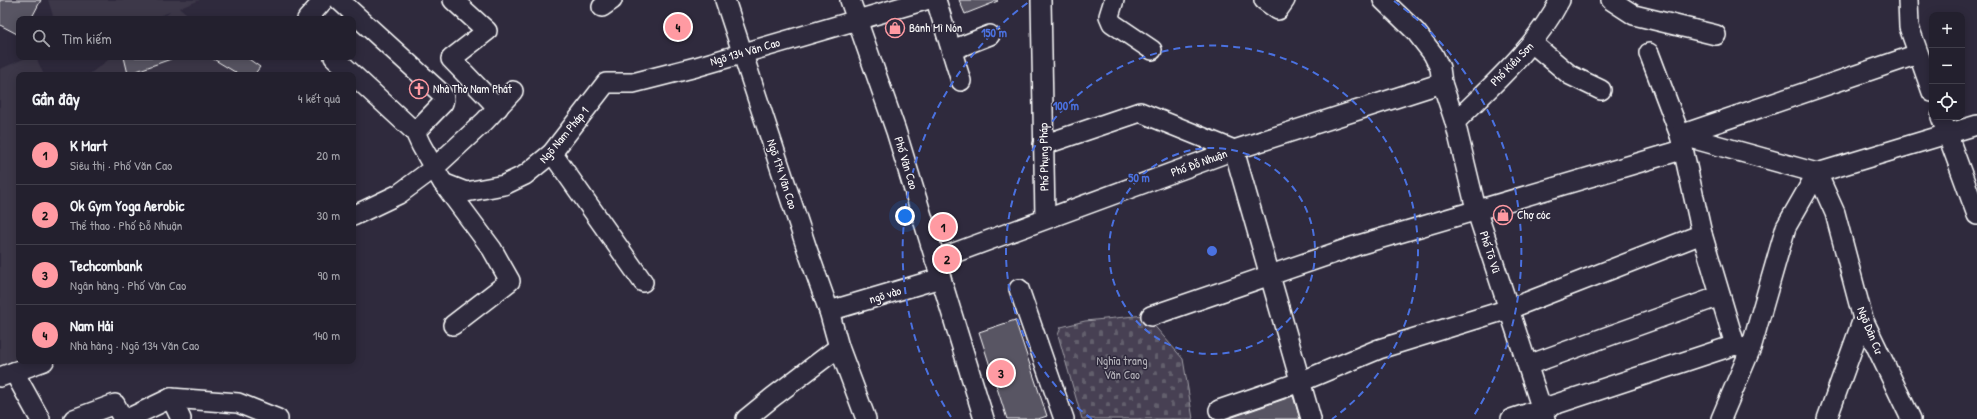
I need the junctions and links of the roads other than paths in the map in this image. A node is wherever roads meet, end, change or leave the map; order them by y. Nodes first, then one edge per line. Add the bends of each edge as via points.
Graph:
1 (324, 0) edge
2 (339, 0) edge
3 (453, 0) edge
4 (725, 0) edge
5 (850, 0) edge
6 (926, 0) edge
7 (936, 0) edge
8 (1041, 0) edge
9 (1114, 0) edge
10 (1264, 0) edge
11 (1285, 0) edge
12 (1383, 0) edge
13 (1560, 0) edge
14 (1611, 0) edge
15 (1908, 0) edge
16 (310, 16) edge
17 (857, 21) junction
18 (990, 35) dead end
19 (1716, 35) dead end
20 (1532, 43) junction
21 (952, 50) junction
22 (1152, 50) dead end
23 (742, 52) junction
24 (1649, 53) dead end
25 (1918, 54) junction
26 (337, 60) edge
27 (350, 72) edge
28 (356, 77) edge
29 (961, 81) dead end
30 (633, 83) joint
31 (1442, 83) junction
32 (1929, 84) edge
33 (1601, 90) dead end
34 (513, 91) dead end
35 (498, 108) junction
36 (1942, 120) edge
37 (1456, 122) junction
38 (1977, 126) edge
39 (415, 132) junction
40 (1948, 135) junction
41 (1681, 142) junction
42 (1043, 145) junction
43 (1234, 150) junction
44 (552, 153) junction
45 (1817, 173) junction
46 (439, 176) junction
47 (1476, 209) junction
48 (356, 215) edge
49 (1977, 215) edge
50 (1045, 218) junction
51 (1702, 234) junction
52 (935, 260) junction
53 (1269, 274) junction
54 (941, 278) junction
55 (643, 282) dead end
56 (1019, 289) dead end
57 (1720, 296) junction
58 (1509, 309) junction
59 (829, 311) junction
60 (1151, 316) dead end
61 (1863, 319) junction
62 (453, 325) dead end
63 (839, 347) junction
64 (1743, 347) junction
65 (35, 364) edge
66 (1528, 365) junction
67 (7, 374) edge
68 (1300, 382) junction
69 (171, 398) junction
70 (1219, 410) dead end
71 (1544, 414) edge
72 (40, 419) edge
73 (74, 419) edge
74 (123, 419) edge
75 (127, 419) edge
76 (181, 419) edge
77 (278, 419) edge
78 (746, 419) edge
79 (866, 419) edge
80 (984, 419) edge
81 (1064, 419) edge
82 (1311, 419) edge
83 (1511, 419) edge
84 (1722, 419) edge
85 (1827, 419) edge
86 (1911, 419) edge

1 - 16 street
2 - 39 street via 441,92 443,103
3 - 35 street via 487,31 451,59
4 - 23 street, Ngõ 174 Văn Cao
5 - 17 street, Phố Văn Cao
6 - 17 street, Ngõ 134 Văn Cao
7 - 21 street
8 - 42 street, Phố Phụng Pháp
9 - 22 street via 1109,16 1112,23
10 - 11 street via 1278,10
12 - 31 street, Phố Tô Vũ via 1412,27 1433,54 1440,68
13 - 20 street, Phố Kiều Sơn via 1552,16
14 - 19 street via 1634,15
15 - 25 street via 1909,27
17 - 23 street, Ngõ 134 Văn Cao
17 - 52 street, Phố Văn Cao via 896,131
18 - 21 street
20 - 33 street via 1570,74
20 - 37 street, Phố Kiều Sơn
21 - 29 street
23 - 30 street, Ngõ 134 Văn Cao
23 - 59 street, Ngõ 174 Văn Cao
24 - 41 street
25 - 32 street
25 - 41 street
26 - 27 street
28 - 39 street
30 - 44 street, Ngõ Nam Pháp 1 via 606,83
31 - 37 street, Phố Tô Vũ
31 - 43 street, Phố Đỗ Nhuận
34 - 35 street
35 - 46 street
36 - 40 street
37 - 47 street, Phố Tô Vũ
38 - 40 street
39 - 46 street
40 - 45 street
40 - 49 street
41 - 45 street
41 - 47 street
41 - 51 street
42 - 43 street via 1140,112
42 - 50 street, Phố Phụng Pháp
43 - 50 street, Phố Đỗ Nhuận
43 - 53 street
44 - 46 street, Ngõ Nam Pháp 1 via 525,175 504,184 466,192
44 - 55 street
45 - 61 street, Ngõ Dân Cư via 1835,213
45 - 64 street via 1786,228
46 - 48 street
46 - 62 street via 492,249 510,281
47 - 53 street
47 - 58 street, Phố Tô Vũ
50 - 52 street, Phố Đỗ Nhuận
51 - 57 street
51 - 58 street
52 - 54 street, Phố Văn Cao
53 - 60 street
53 - 68 street
54 - 59 street, ngõ vào
54 - 80 street, Phố Văn Cao
56 - 81 street
57 - 64 street
57 - 66 street
58 - 66 street, Phố Tô Vũ
58 - 68 street via 1379,349
59 - 63 street, Ngõ 174 Văn Cao
61 - 85 street
61 - 86 street, Ngõ Dân Cư
63 - 78 street
63 - 79 street, Ngõ 174 Văn Cao
64 - 71 street
64 - 84 street
65 - 67 street
66 - 71 street, Phố Tô Vũ
67 - 72 street
68 - 70 street
68 - 82 street
69 - 75 street
69 - 76 street
69 - 77 street via 238,403
71 - 83 street
73 - 74 street via 115,404

